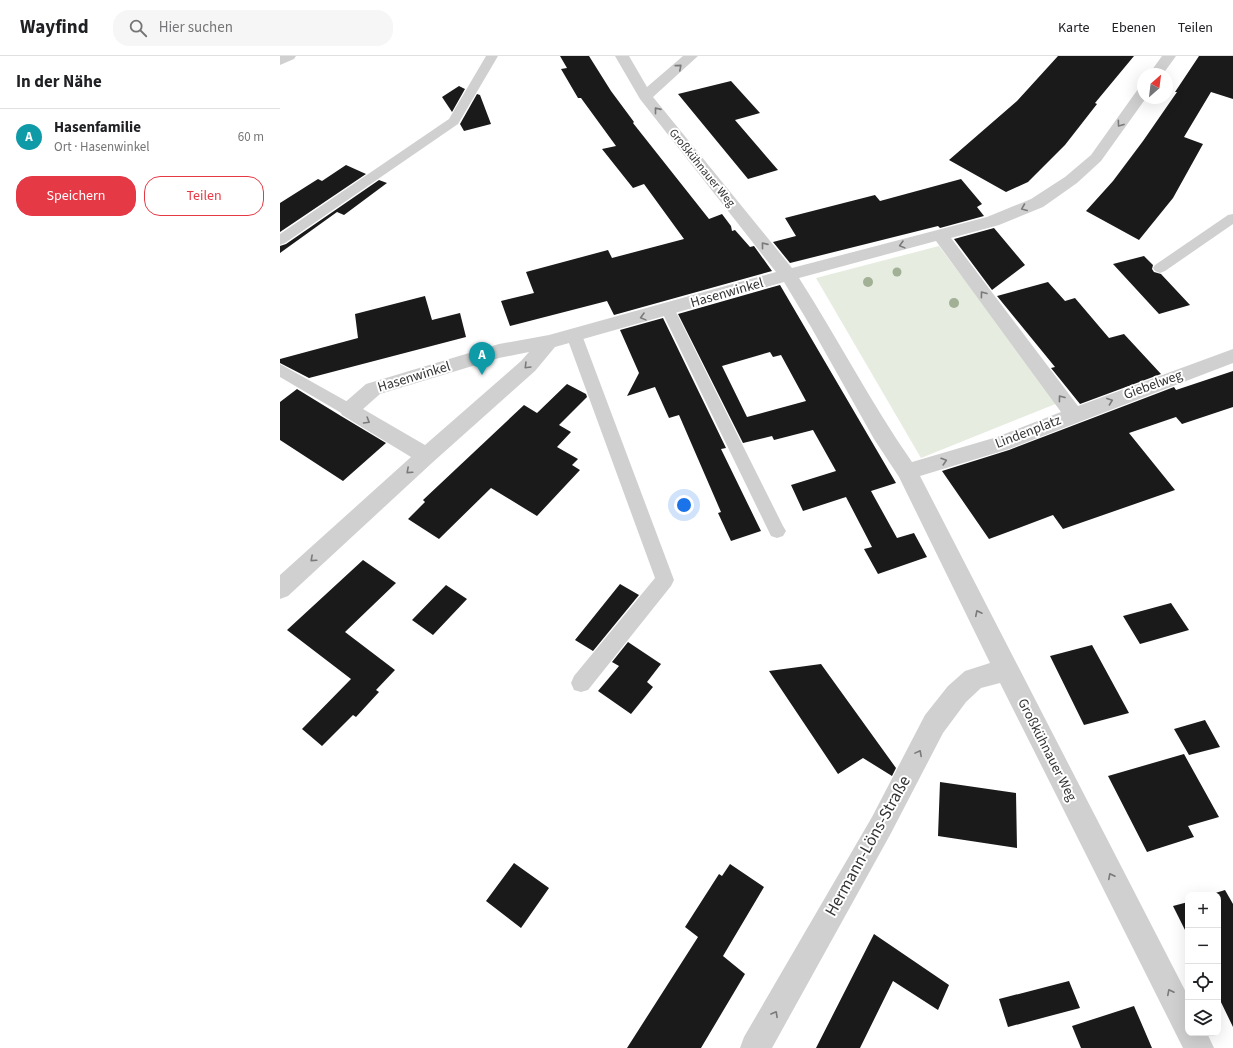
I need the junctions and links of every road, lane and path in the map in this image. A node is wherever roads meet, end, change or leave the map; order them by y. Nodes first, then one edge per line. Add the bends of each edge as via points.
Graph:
1 (289, 56) edge
2 (492, 56) edge
3 (622, 56) edge
4 (691, 56) edge
5 (1169, 56) edge
6 (280, 61) edge
7 (1160, 68) edge
8 (645, 96) junction
9 (1137, 100) edge
10 (1233, 218) edge
11 (940, 235) junction
12 (280, 240) edge
13 (1160, 268) dead end
14 (788, 275) junction
15 (668, 310) junction
16 (574, 335) junction
17 (549, 342) junction
18 (1233, 356) edge
19 (280, 370) edge
20 (349, 410) junction
21 (1074, 415) junction
22 (426, 456) junction
23 (907, 472) junction
24 (777, 531) dead end
25 (280, 589) edge
26 (1006, 670) junction
27 (581, 683) dead end
28 (1185, 1021) edge
29 (1193, 1036) edge
30 (755, 1048) edge
31 (1199, 1048) edge

1 - 6 street
2 - 12 lane via 454,121
3 - 8 street, Großkühnauer Weg
8 -> 4 street
5 - 7 street
14 -> 8 street, Großkühnauer Weg
9 -> 11 street via 1096,158 1071,180 1037,203 993,221
10 - 13 lane
11 -> 14 street
21 -> 11 street, Lindenplatz
14 - 15 street, Hasenwinkel
14 - 23 street via 820,324 881,433
15 -> 16 street, Hasenwinkel
15 - 24 lane
16 - 17 street, Hasenwinkel
16 - 27 lane via 665,580
17 - 20 street, Hasenwinkel via 499,351 373,390
17 -> 22 street via 528,366
21 -> 18 street, Giebelweg
19 - 20 lane
20 -> 22 street
23 -> 21 street, Lindenplatz via 1002,443
22 -> 25 street
26 -> 23 street, Großkühnauer Weg
28 -> 26 street, Großkühnauer Weg
30 -> 26 street, Hermann-Löns-Straße via 881,826 934,724 957,694 974,679
29 - 31 street

